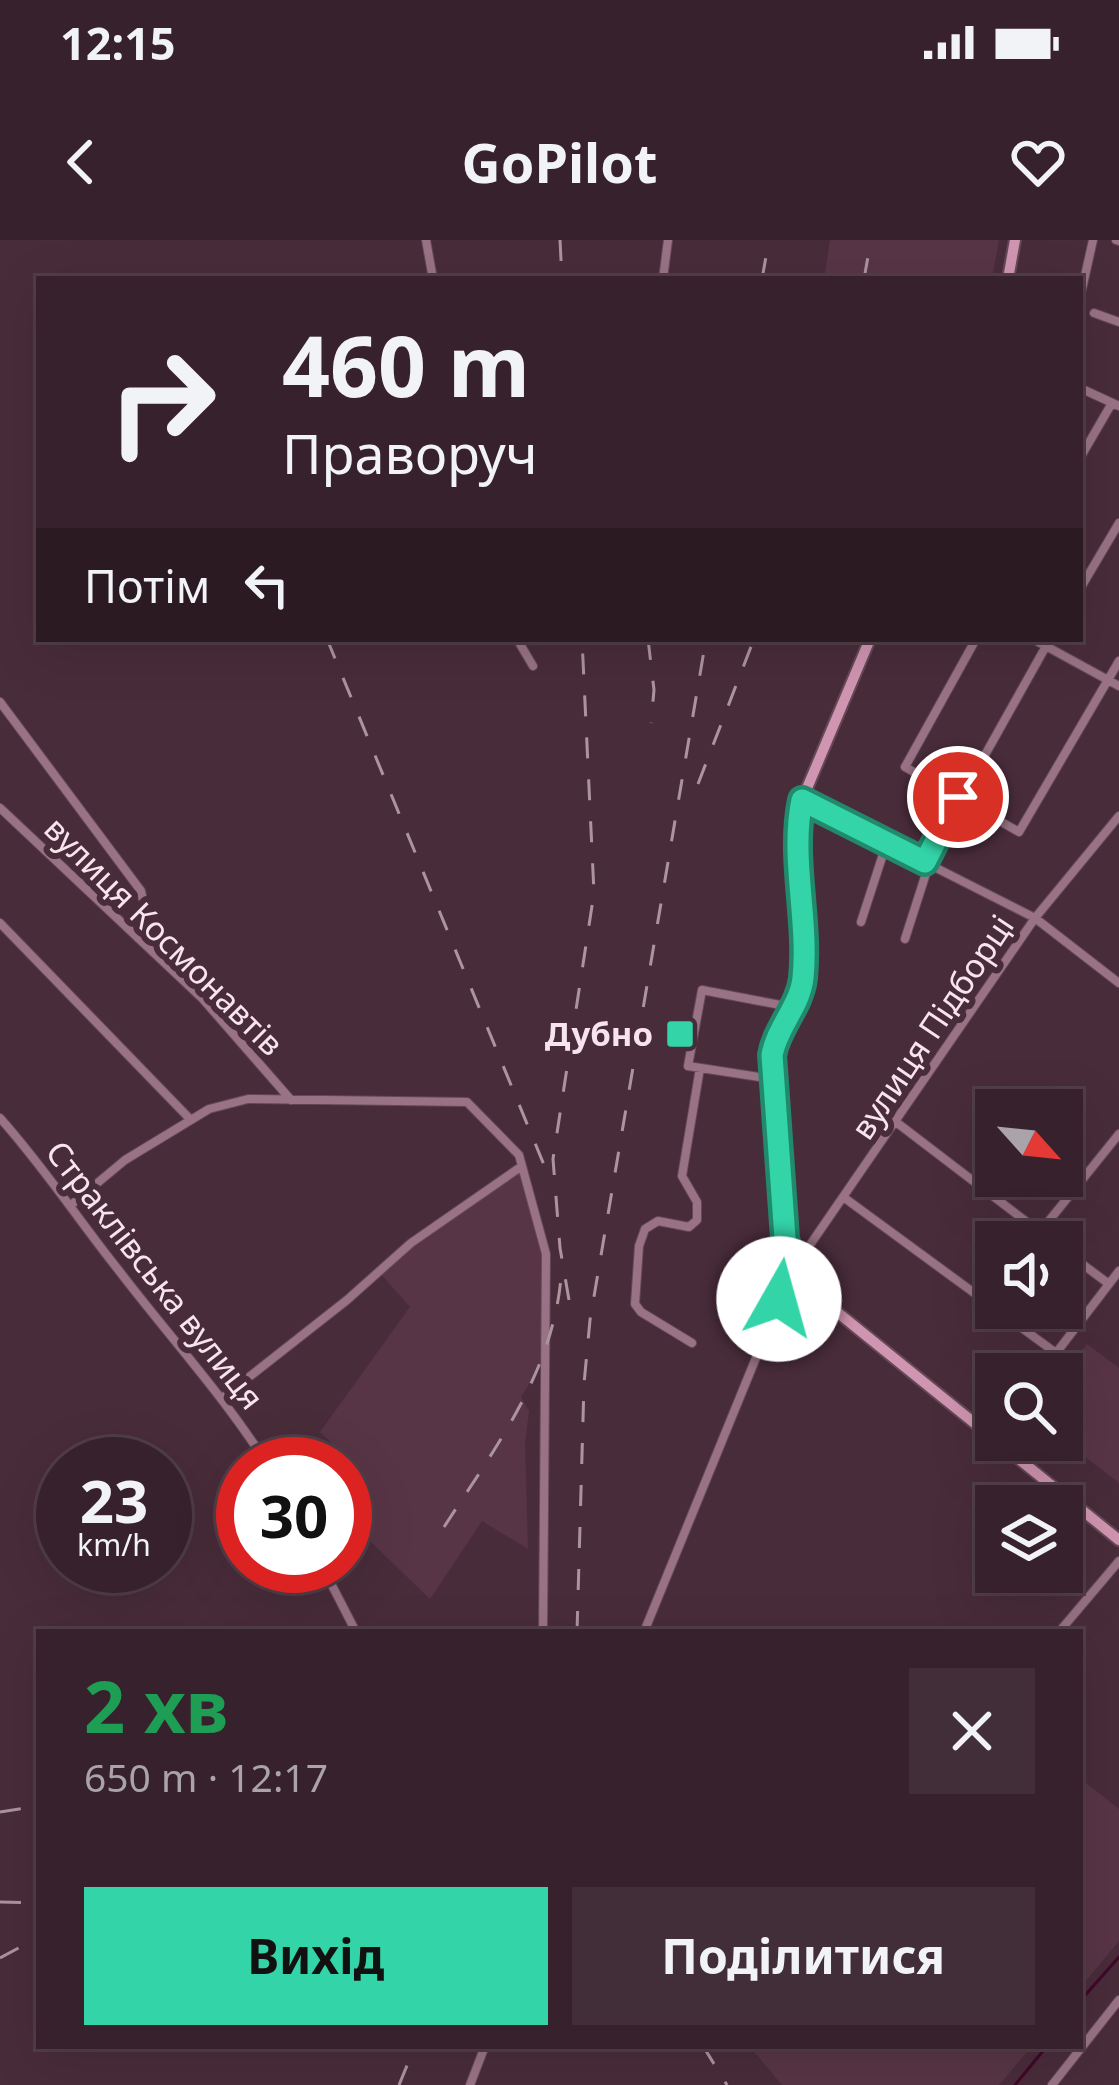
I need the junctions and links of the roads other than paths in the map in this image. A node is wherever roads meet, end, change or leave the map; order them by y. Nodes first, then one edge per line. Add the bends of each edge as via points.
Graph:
1 (426, 240) edge
2 (668, 240) edge
3 (1016, 240) edge
4 (1093, 240) edge
5 (432, 276) edge
6 (663, 276) edge
7 (1010, 276) edge
8 (1083, 285) edge
9 (1094, 314) dead end
10 (1119, 322) edge
11 (1083, 389) edge
12 (1115, 404) edge
13 (1083, 453) edge
14 (1119, 523) edge
15 (1083, 584) edge
16 (520, 642) edge
17 (869, 642) edge
18 (974, 642) edge
19 (1048, 642) edge
20 (1119, 661) edge
21 (533, 665) dead end
22 (1108, 680) junction
23 (1119, 686) edge
24 (0, 701) edge
25 (958, 797) junction
26 (802, 800) junction
27 (0, 808) edge
28 (1119, 816) edge
29 (886, 845) junction
30 (927, 863) junction
31 (1035, 918) junction
32 (861, 922) dead end
33 (0, 923) edge
34 (138, 938) junction
35 (905, 939) dead end
36 (1119, 983) edge
37 (792, 1008) junction
38 (700, 1068) junction
39 (772, 1079) junction
40 (292, 1101) junction
41 (0, 1118) edge
42 (189, 1118) junction
43 (896, 1122) junction
44 (1119, 1134) edge
45 (522, 1166) junction
46 (845, 1199) junction
47 (71, 1204) junction
48 (1026, 1221) edge
49 (1049, 1221) edge
50 (1083, 1265) edge
51 (1119, 1270) edge
52 (794, 1275) junction
53 (1109, 1284) junction
54 (692, 1342) dead end
55 (1056, 1353) joint
56 (221, 1399) junction
57 (975, 1420) edge
58 (248, 1437) edge
59 (1025, 1461) edge
60 (1119, 1540) edge
61 (1119, 1561) edge
62 (336, 1593) edge
63 (354, 1629) edge
64 (543, 1629) edge
65 (645, 1629) edge
66 (1062, 1629) edge
67 (1119, 2000) edge
68 (1083, 2046) edge
69 (484, 2049) edge
70 (1080, 2049) edge
71 (470, 2085) edge
72 (1052, 2085) edge

1 - 5 street
2 - 6 street
3 - 7 main road
4 - 8 street
9 - 10 street
11 - 12 street
12 - 13 street
14 - 15 street
16 - 21 street
17 - 26 main road
18 - 25 street via 905,767
19 - 22 street
19 - 25 street
20 - 22 street
22 - 23 street
22 - 25 street via 1019,832
24 - 34 street via 140,891 145,922
25 - 30 street
26 - 29 street
26 - 37 main road via 804,963
27 - 34 street, вулиця Космонавтів
28 - 31 street, вулиця Підборці
29 - 30 street
29 - 32 street
30 - 31 street
30 - 35 street
31 - 36 street
31 - 43 street, вулиця Підборці
33 - 42 street
34 - 40 street, вулиця Космонавтів via 240,1037
37 - 38 street via 702,990 688,1066
37 - 39 main road via 774,1044
38 - 39 street
38 - 54 street via 682,1176 697,1220 645,1229 634,1299 641,1312
39 - 52 main road
40 - 42 street via 248,1100
40 - 45 street via 467,1102
41 - 47 street, Страклівська вулиця
42 - 47 street
43 - 46 street, вулиця Підборці
43 - 48 street
44 - 49 street
45 - 56 street via 411,1243
45 - 64 street via 546,1255
46 - 52 street, вулиця Підборці
46 - 55 street
47 - 56 street, Страклівська вулиця
50 - 53 street
51 - 53 street
52 - 57 main road
52 - 65 street, вулиця Підборці
53 - 55 street
56 - 58 street, Страклівська вулиця
59 - 60 main road
61 - 66 street
62 - 63 street
67 - 68 street
69 - 71 street
70 - 72 street

